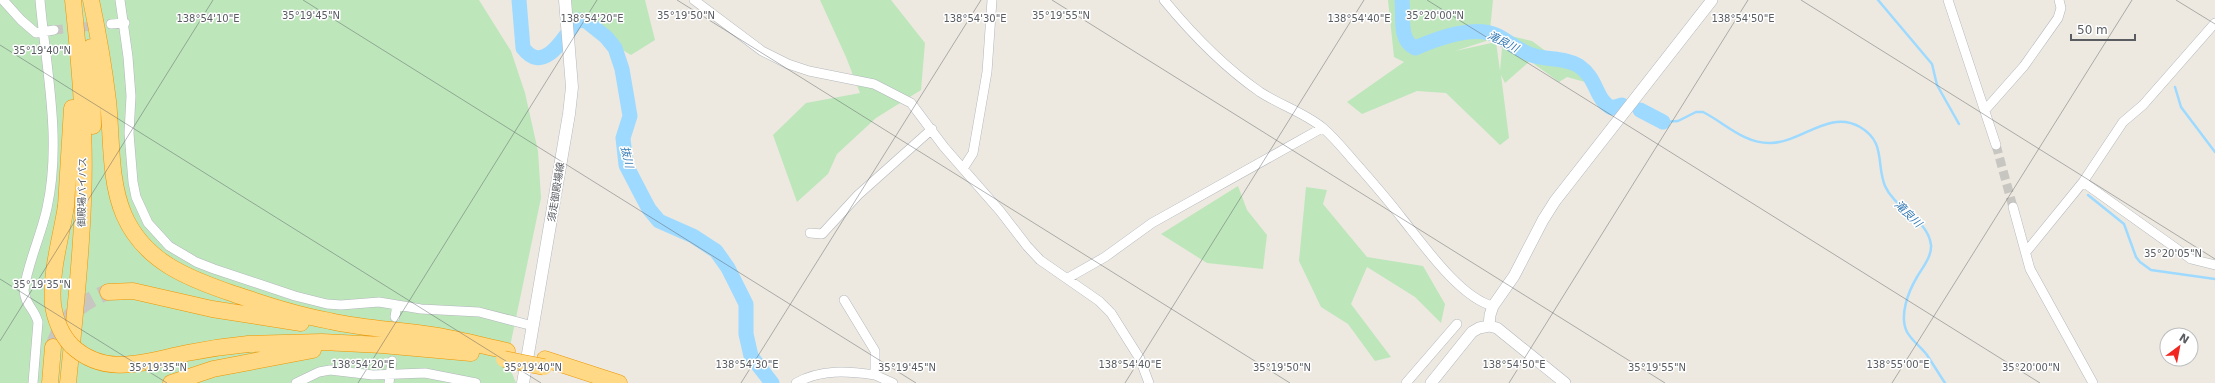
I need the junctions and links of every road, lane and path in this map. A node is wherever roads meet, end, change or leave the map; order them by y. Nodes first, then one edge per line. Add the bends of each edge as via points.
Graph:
1 (3, 0) edge
2 (40, 0) edge
3 (69, 0) edge
4 (73, 0) edge
5 (87, 0) edge
6 (91, 0) edge
7 (120, 0) edge
8 (565, 0) edge
9 (694, 0) edge
10 (992, 0) edge
11 (1164, 0) edge
12 (1712, 0) edge
13 (1948, 0) edge
14 (2060, 0) edge
15 (124, 23) junction
16 (2215, 23) edge
17 (111, 24) tunnel mouth
18 (54, 30) tunnel mouth
19 (44, 32) junction
20 (1986, 109) junction
21 (1322, 128) junction
22 (932, 129) junction
23 (1996, 145) tunnel mouth
24 (964, 167) junction
25 (2083, 182) junction
26 (2013, 207) tunnel mouth
27 (810, 233) dead end
28 (2026, 252) junction
29 (2215, 265) edge
30 (1068, 278) junction
31 (108, 292) tunnel mouth
32 (844, 300) dead end
33 (397, 305) junction
34 (1493, 306) junction
35 (395, 317) dead end
36 (1457, 324) dead end
37 (533, 326) junction
38 (1489, 326) junction
39 (464, 342) junction
40 (382, 345) junction
41 (53, 346) tunnel mouth
42 (505, 355) junction
43 (392, 361) dead end
44 (544, 363) junction
45 (874, 375) junction
46 (389, 379) edge
47 (800, 381) edge
48 (33, 383) edge
49 (50, 383) edge
50 (68, 383) edge
51 (76, 383) edge
52 (171, 383) edge
53 (296, 383) edge
54 (476, 383) edge
55 (523, 383) edge
56 (596, 383) edge
57 (619, 383) edge
58 (893, 383) edge
59 (1149, 383) edge
60 (1406, 383) edge
61 (1431, 383) edge
62 (1565, 383) edge
63 (2094, 383) edge

1 - 19 street via 36,33
2 - 19 street
3 - 40 highway, bridge via 73,67 72,128 66,206 55,270 53,307 62,333 79,352 103,364 118,366 248,344 314,342
4 - 50 highway, 御殿場バイパス via 81,87 83,202 78,289
5 - 51 highway, 御殿場バイパス via 93,85 92,202
6 - 39 highway via 100,41 117,190 124,214 136,237 150,253 167,266 191,278 299,314 331,322 438,336
7 - 15 street
8 - 37 main road, 須走御殿場線 via 572,88
9 - 22 street via 762,51 788,64 809,71 874,84 900,96 911,104
10 - 24 street via 987,72 973,153
11 - 21 street via 1181,21 1241,78
12 - 34 street via 1555,201 1514,276
13 - 20 street
14 - 20 street via 2058,18 2024,66
15 - 17 street
15 - 33 street via 131,96 129,133 133,182 141,209 158,235 169,246 196,262 295,296 327,304 379,302
16 - 25 street via 2143,104 2123,122
18 - 19 street
19 - 48 street via 52,115 51,176 47,208 24,290 25,300 35,312 38,322
20 - 23 street
21 - 30 street via 1152,223 1105,257
21 - 34 street via 1333,137 1400,215 1436,261 1474,299
22 - 24 street via 944,147
22 - 27 street via 858,195 822,234
24 - 30 street via 1040,260
25 - 28 street
25 - 29 street via 2191,259
26 - 28 street
28 - 63 street via 2030,269
30 - 59 street via 1111,313 1140,359
31 - 39 highway via 134,291 275,320
32 - 45 street via 875,351
33 - 35 street
33 - 37 street via 479,312
34 - 38 street
36 - 60 street
37 - 55 main road, 須走御殿場線
38 - 61 street via 1472,332
38 - 62 street via 1504,332
39 - 42 highway
40 - 42 highway
40 - 52 highway via 312,350 263,358 213,369
41 - 49 highway
42 - 44 highway
43 - 46 street
44 - 56 highway
44 - 57 highway
45 - 47 street via 838,371 821,373
45 - 58 street
46 - 53 street via 330,370 319,372
46 - 54 street via 425,373

